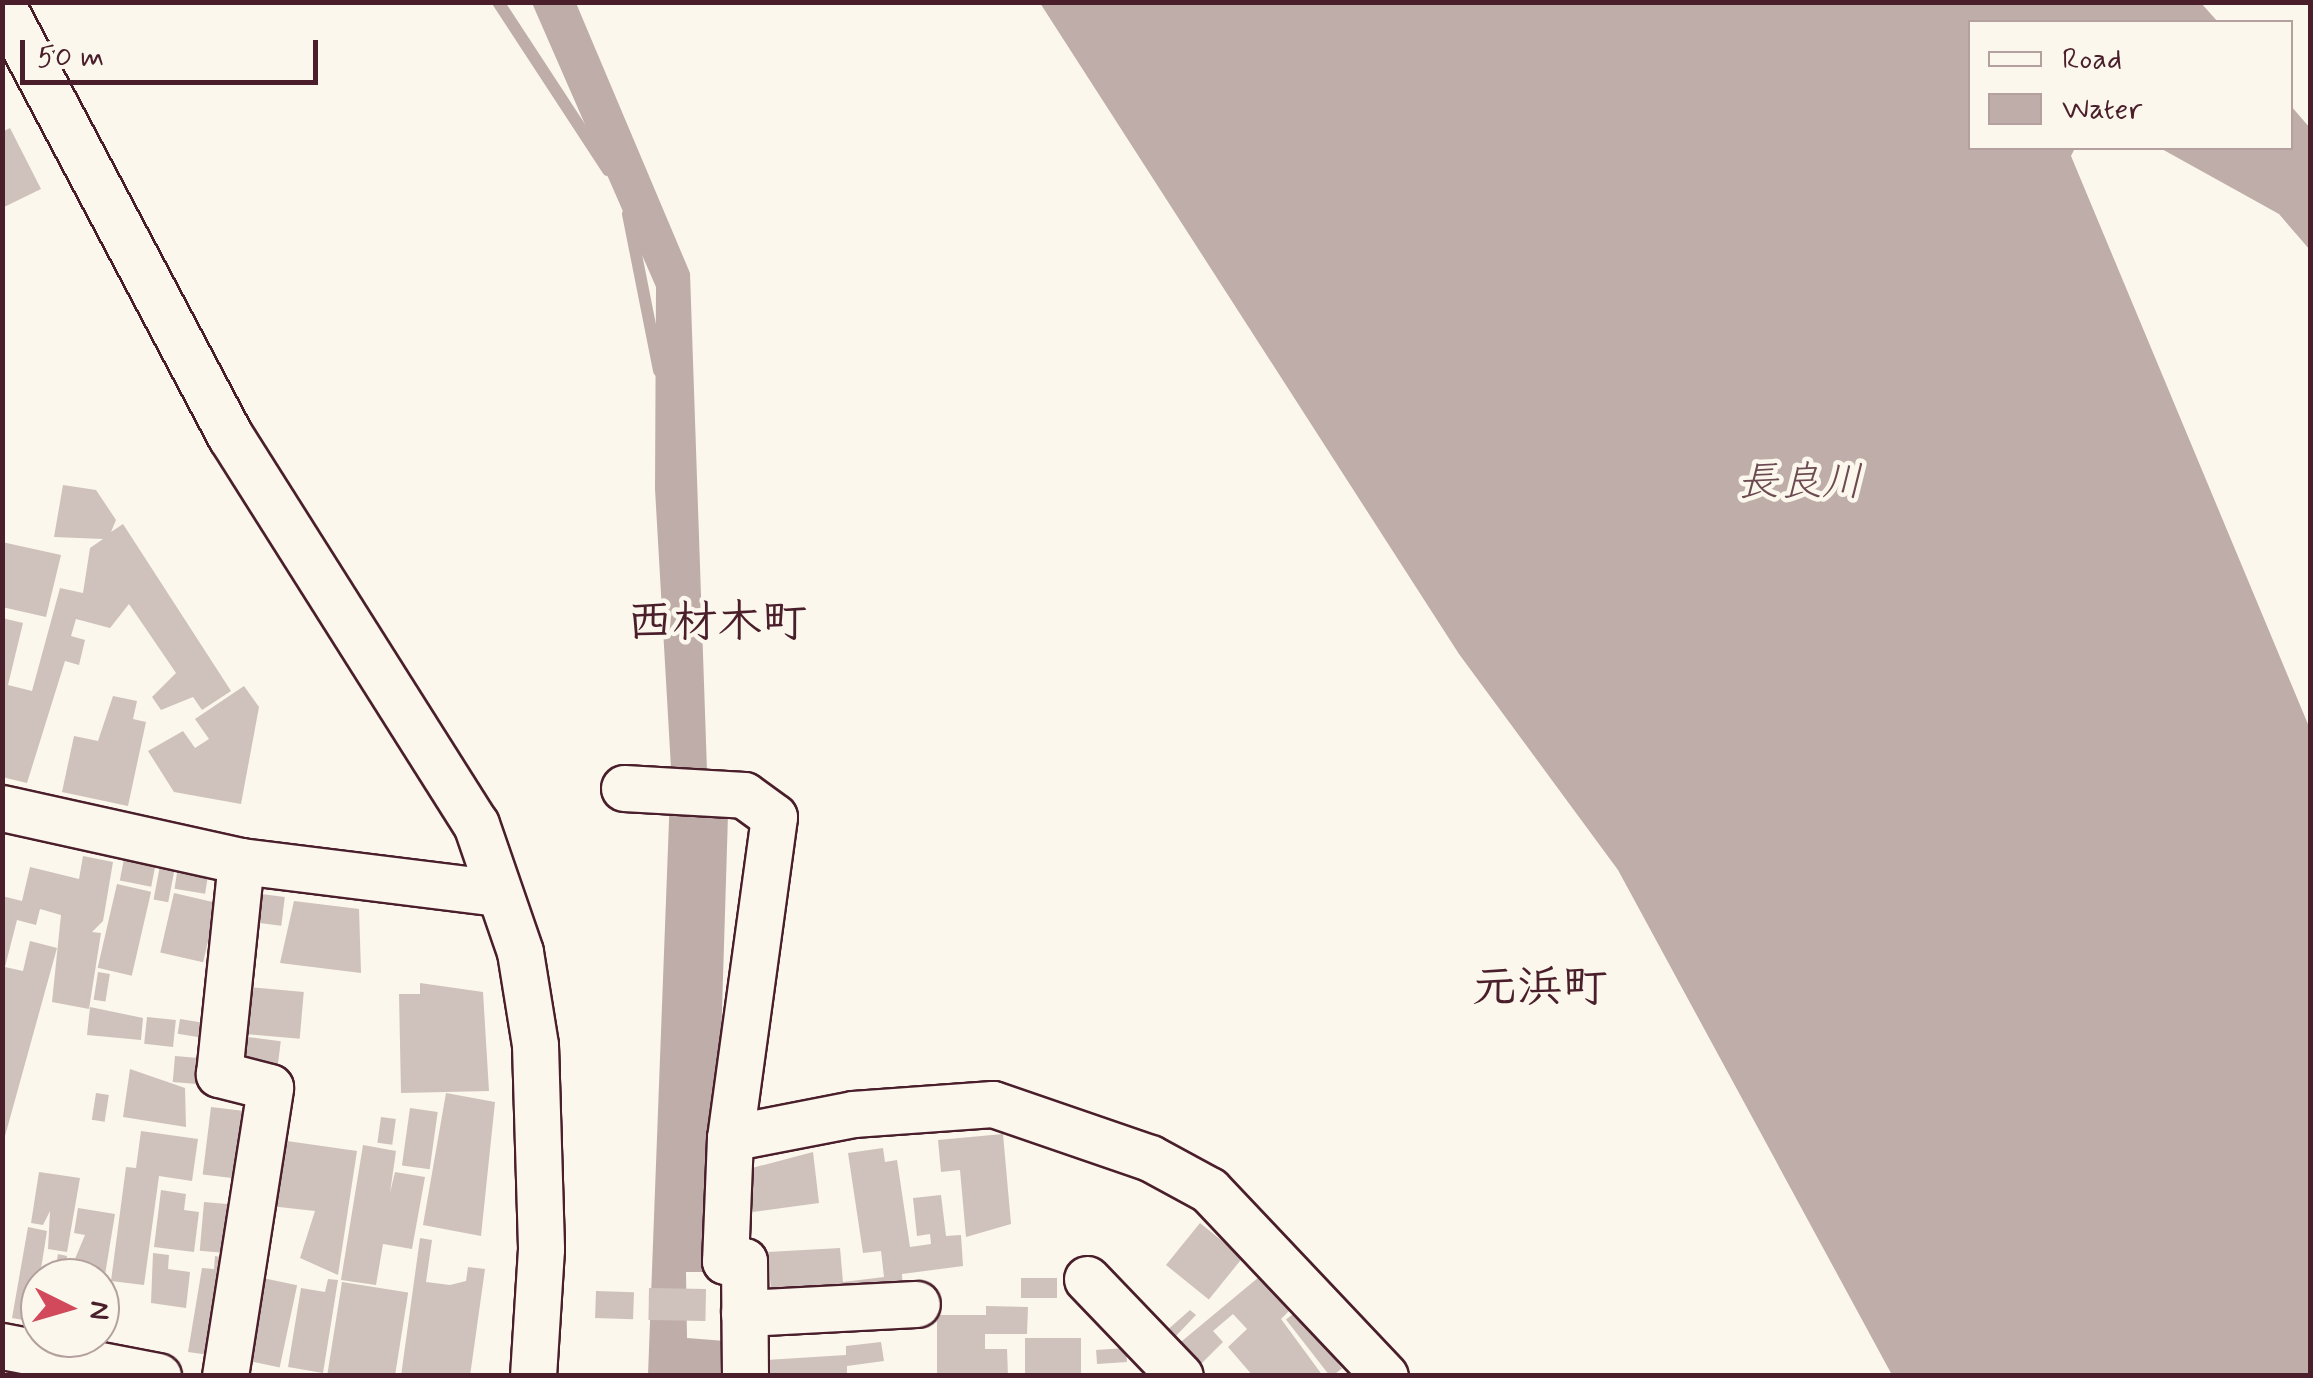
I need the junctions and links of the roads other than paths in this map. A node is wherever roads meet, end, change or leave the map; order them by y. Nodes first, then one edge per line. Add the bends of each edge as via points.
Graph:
1 (2, 5) edge
2 (631, 788) dead end
3 (2, 808) edge
4 (241, 861) junction
5 (498, 893) junction
6 (730, 1138) junction
7 (1086, 1279) dead end
8 (917, 1304) dead end
9 (744, 1313) junction
10 (2, 1346) edge
11 (158, 1376) edge
12 (225, 1376) edge
13 (533, 1376) edge
14 (744, 1376) edge
15 (1180, 1376) edge
16 (1385, 1376) edge

1 - 5 street via 231,438 444,762
2 - 6 street via 764,802 776,844
3 - 4 street
4 - 5 street
4 - 12 street via 219,1074 270,1087
5 - 13 street via 520,952 535,1045 541,1249
6 - 9 street via 726,1260 744,1261
6 - 16 street via 853,1114 993,1104 1097,1138 1209,1190
7 - 15 street
8 - 9 street
9 - 14 street
10 - 11 street

